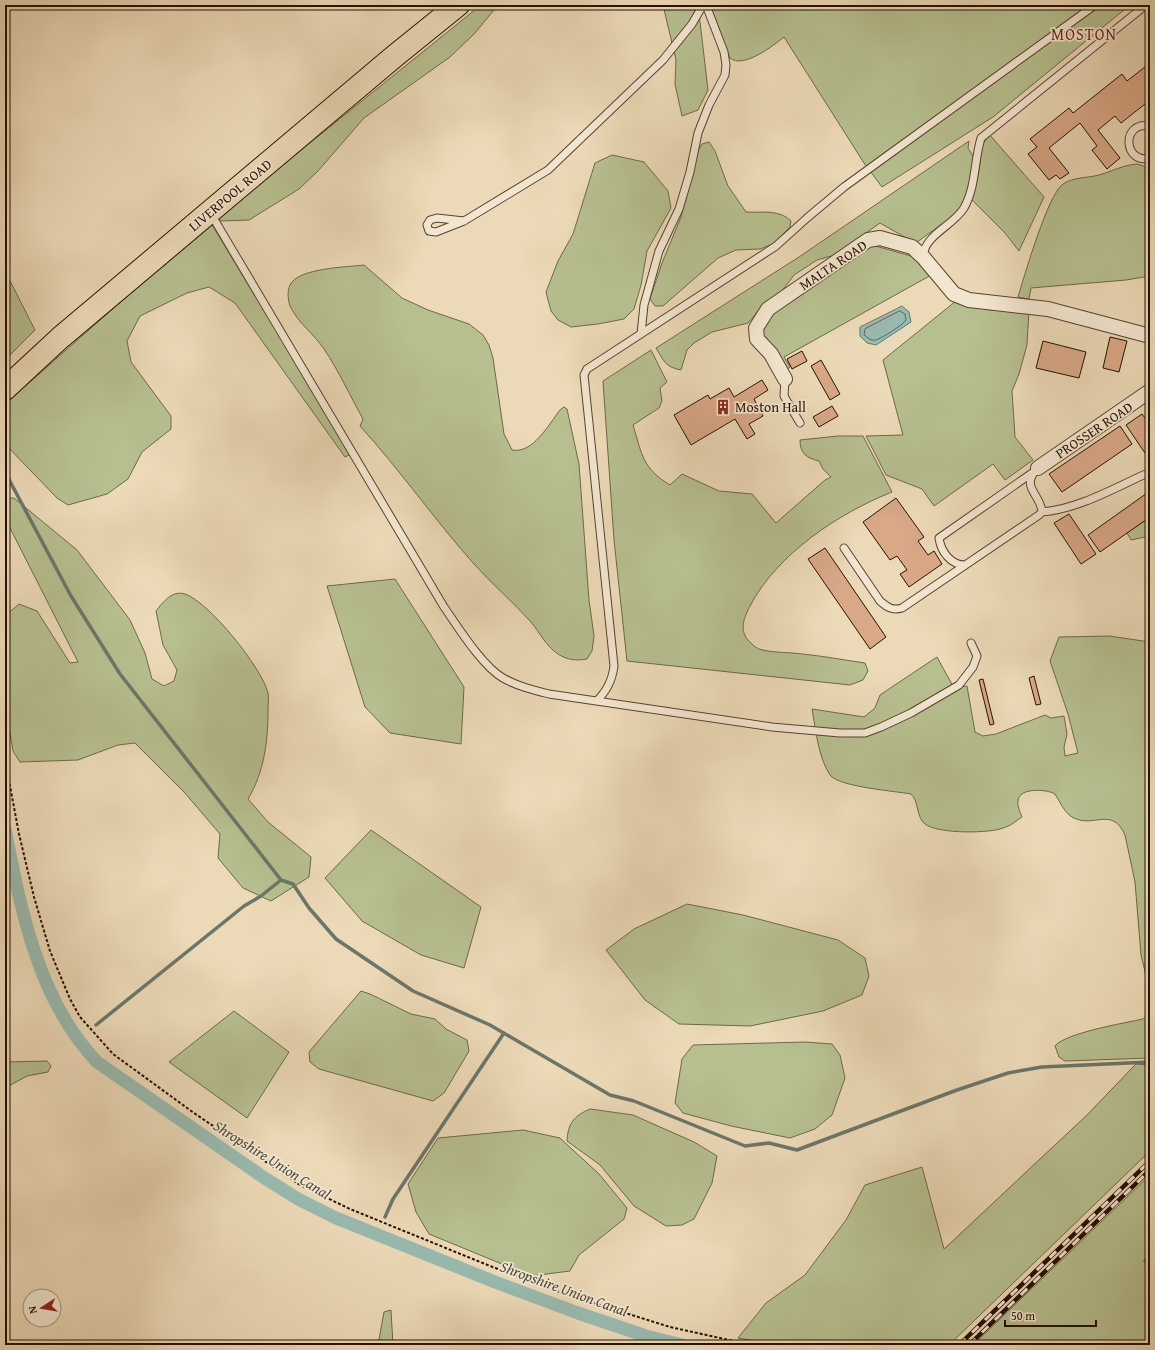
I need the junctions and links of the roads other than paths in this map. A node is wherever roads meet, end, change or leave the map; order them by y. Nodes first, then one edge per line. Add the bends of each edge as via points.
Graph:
1 (458, 5) edge
2 (705, 5) edge
3 (1096, 5) edge
4 (1146, 5) edge
5 (1150, 126) edge
6 (1150, 158) edge
7 (210, 212) junction
8 (464, 221) dead end
9 (923, 257) junction
10 (641, 334) junction
11 (1150, 336) edge
12 (785, 379) joint
13 (5, 389) edge
14 (1150, 391) edge
15 (800, 424) dead end
16 (1038, 468) junction
17 (1150, 472) edge
18 (1042, 512) junction
19 (844, 548) dead end
20 (965, 565) junction
21 (971, 643) dead end
22 (597, 701) junction

1 - 7 highway, LIVERPOOL ROAD
2 - 8 lane via 663,60 548,170
2 - 10 lane via 724,52 725,75 708,105 698,133 679,209 659,252 644,305
3 - 10 lane via 844,187 776,246
4 - 9 lane via 981,138 976,172 964,207 930,241 924,249
5 - 6 lane via 1135,128 1128,142 1136,156
7 - 13 highway, LIVERPOOL ROAD via 60,338
7 - 22 lane via 444,607 478,655 502,678 526,689
9 - 11 street, MALTA ROAD via 954,294 969,300 1048,309
9 - 12 street, MALTA ROAD via 912,247 880,238 868,240 768,310 756,328 757,339 771,354
10 - 22 lane via 587,369 584,375 614,666 612,680
12 - 15 lane via 784,396
14 - 16 street, PROSSER ROAD
16 - 18 lane via 1032,474 1031,490 1042,507
16 - 20 lane via 939,538 940,546 951,562
17 - 18 lane via 1058,511
18 - 20 lane
19 - 20 lane via 880,601 895,610 902,608
21 - 22 lane via 976,656 973,667 959,685 911,713 865,733 772,726

